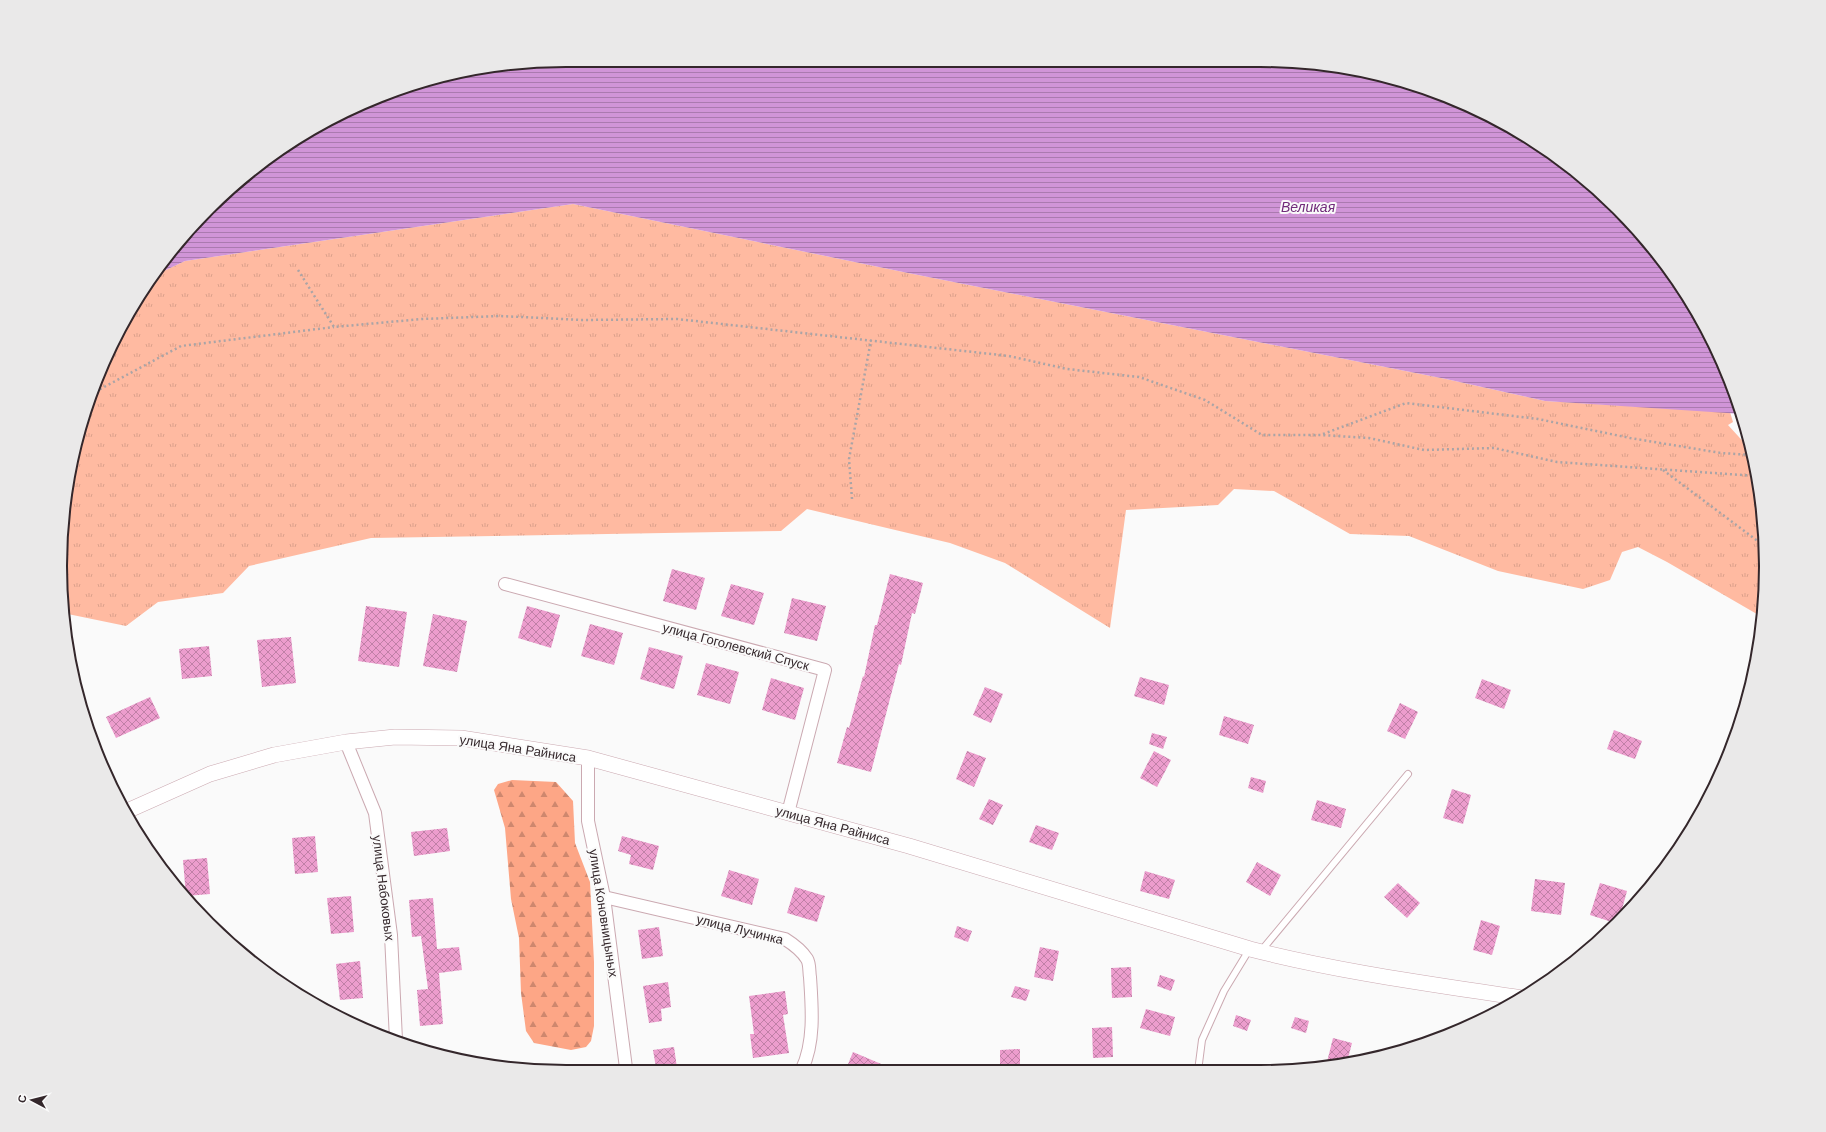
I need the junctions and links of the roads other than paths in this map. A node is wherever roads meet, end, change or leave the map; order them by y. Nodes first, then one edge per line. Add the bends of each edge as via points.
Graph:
1 (505, 584) dead end
2 (346, 742) junction
3 (588, 758) junction
4 (1408, 774) dead end
5 (130, 809) edge
6 (788, 813) junction
7 (604, 897) junction
8 (1256, 950) junction
9 (1512, 996) edge
10 (396, 1035) edge
11 (626, 1065) edge
12 (804, 1065) edge
13 (1199, 1065) edge

1 - 6 street, улица Гоголевский Спуск via 825,670
2 - 3 street, улица Яна Райниса via 395,737 461,738
2 - 5 street, улица Яна Райниса via 274,755 210,774
2 - 10 street, улица Набоковых via 375,813 391,935
3 - 6 street, улица Яна Райниса
3 - 7 street, улица Коновницыных via 588,821
4 - 8 lane
6 - 8 street, улица Яна Райниса via 909,846
7 - 11 street, улица Коновницыных
7 - 12 street, улица Лучинка via 785,939 794,944 808,960 811,1026
8 - 9 street, улица Яна Райниса via 1301,962
8 - 13 lane via 1224,991 1202,1040

